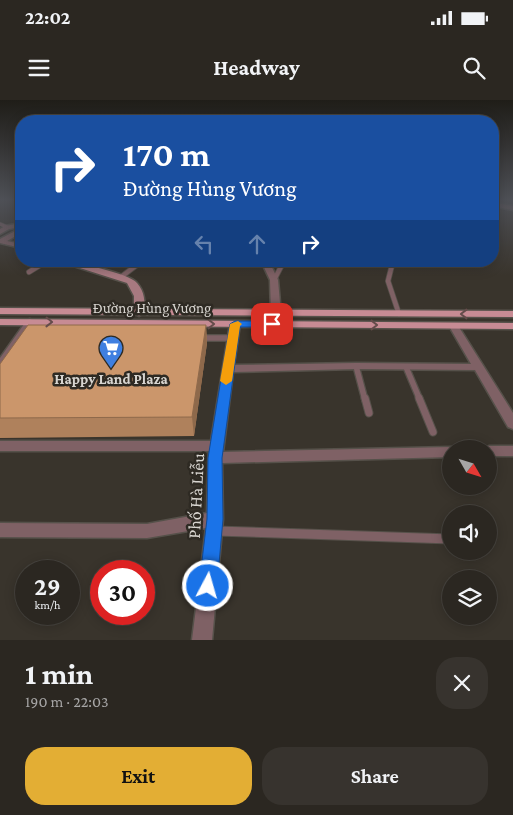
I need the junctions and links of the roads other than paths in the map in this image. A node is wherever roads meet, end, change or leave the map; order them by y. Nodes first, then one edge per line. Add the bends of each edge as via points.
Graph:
1 (4, 226) edge
2 (0, 232) edge
3 (15, 233) edge
4 (1, 241) edge
5 (15, 244) edge
6 (37, 267) edge
7 (84, 267) edge
8 (134, 267) edge
9 (267, 267) edge
10 (281, 267) edge
11 (389, 267) edge
12 (29, 272) dead end
13 (121, 277) junction
14 (274, 280) junction
15 (0, 312) edge
16 (139, 312) junction
17 (276, 314) junction
18 (398, 314) junction
19 (513, 314) edge
20 (346, 319) junction
21 (0, 322) edge
22 (30, 322) junction
23 (454, 326) junction
24 (513, 326) edge
25 (234, 331) junction
26 (196, 338) edge
27 (0, 366) edge
28 (356, 366) junction
29 (406, 367) junction
30 (480, 367) junction
31 (228, 369) junction
32 (369, 413) dead end
33 (513, 424) edge
34 (433, 432) dead end
35 (0, 446) edge
36 (498, 451) edge
37 (513, 451) edge
38 (216, 452) junction
39 (442, 452) edge
40 (215, 525) junction
41 (0, 530) edge
42 (442, 538) edge
43 (202, 640) edge

1 - 2 street
3 - 4 street
4 - 5 street
6 - 12 lane
7 - 13 street
8 - 13 lane
9 - 14 street
10 - 14 lane
11 - 18 lane via 387,283
13 - 16 street via 137,287
14 - 17 street
15 - 16 main road, Đường Hùng Vương
16 - 17 main road, Đường Hùng Vương
17 - 20 main road, Đường Hùng Vương
19 -> 18 main road, Đường Hùng Vương
18 - 20 main road, Đường Hùng Vương
20 -> 23 main road, Đường Hùng Vương
20 - 25 main road, Đường Hùng Vương
21 - 22 main road, Đường Hùng Vương
22 -> 25 main road, Đường Hùng Vương
22 - 27 street via 24,338
23 - 24 main road, Đường Hùng Vương
23 - 30 street
25 - 26 lane
25 - 31 street, Phố Hà Liễu
28 - 29 street
28 - 31 street
28 - 32 lane
29 - 30 street
29 - 34 lane
30 - 33 street
31 - 38 street, Phố Hà Liễu
35 - 38 street
36 - 37 street
38 - 39 street
38 - 40 street, Phố Hà Liễu
40 - 41 street via 147,532
40 - 42 lane
40 - 43 street, Phố Hà Liễu

